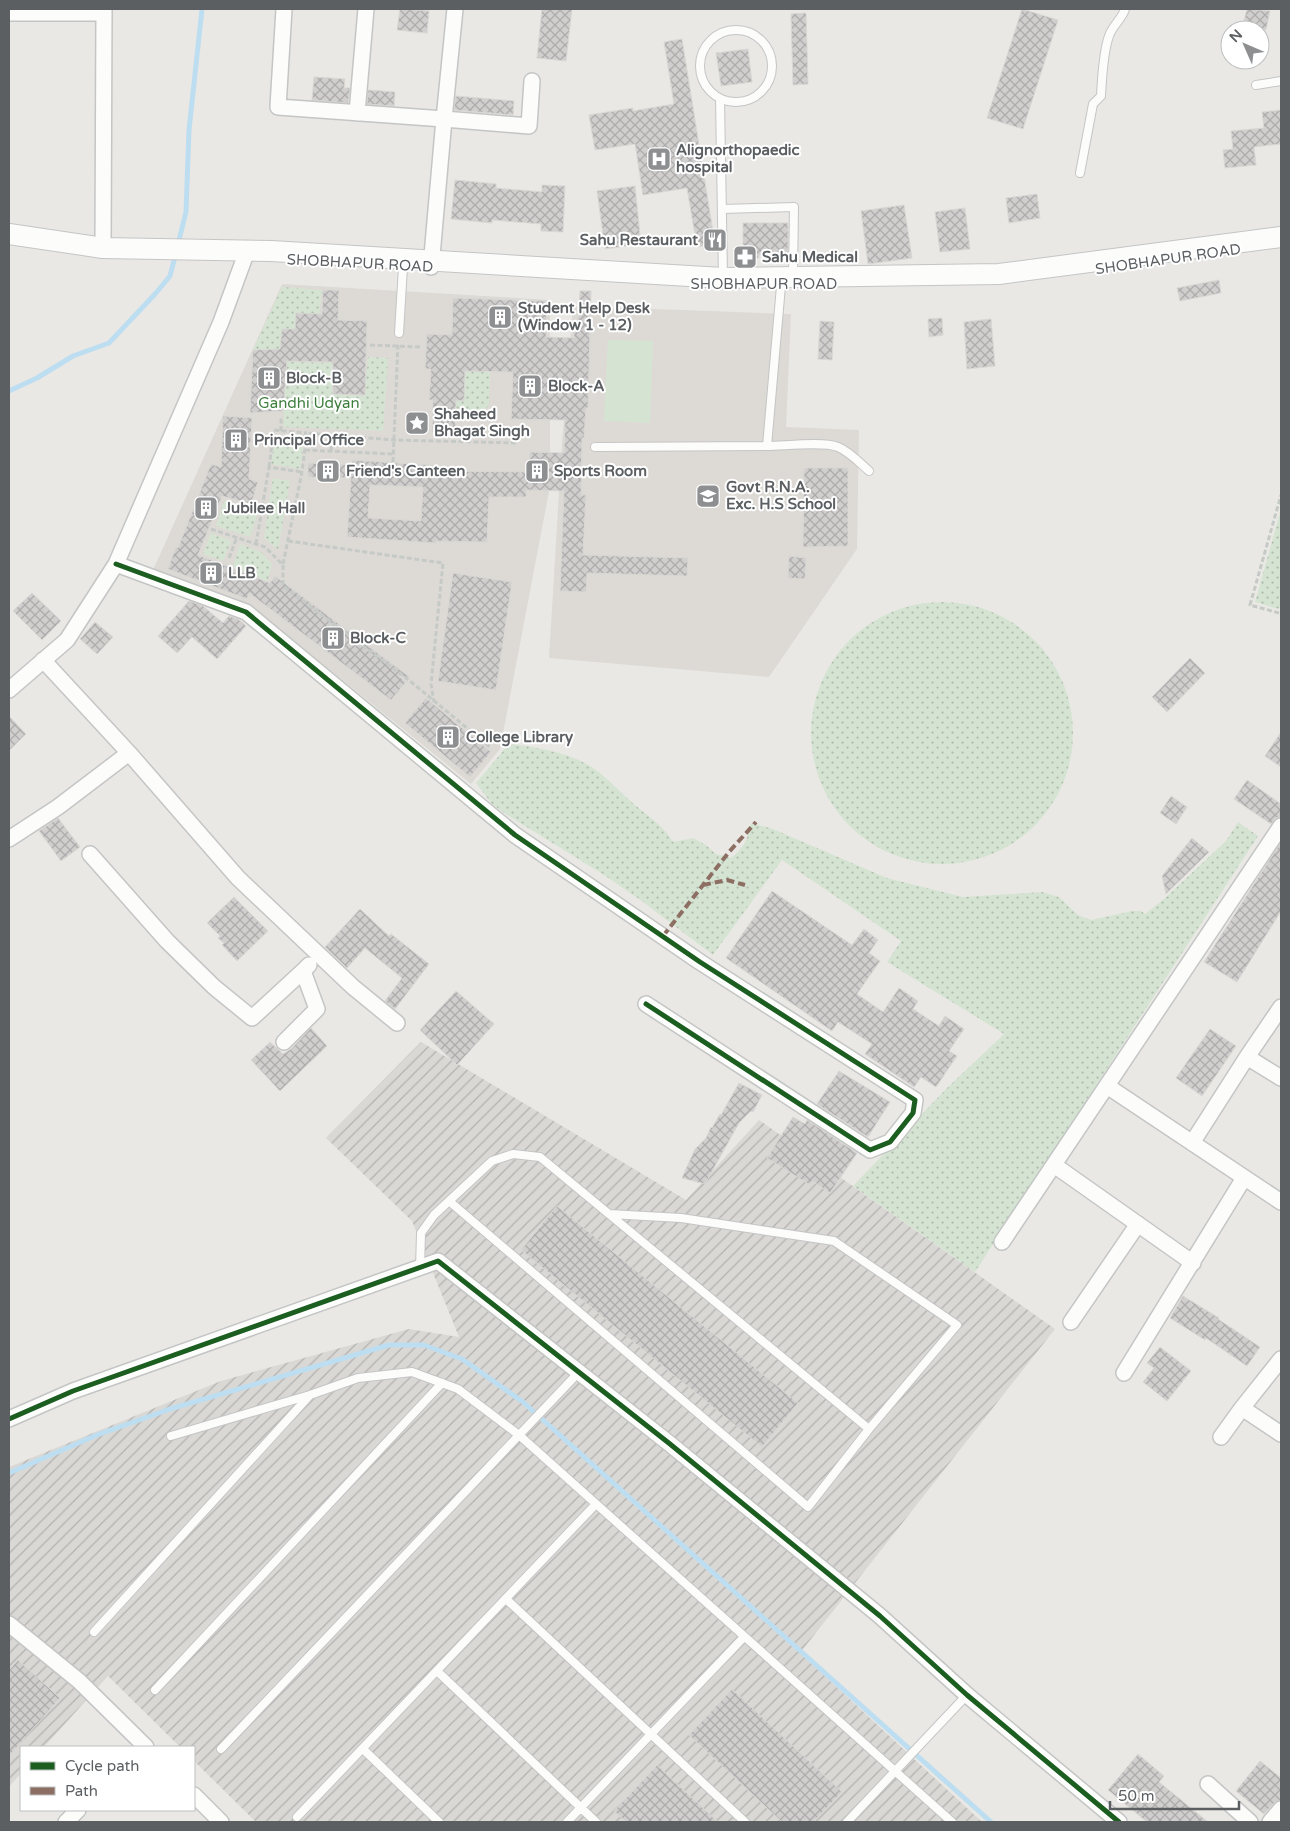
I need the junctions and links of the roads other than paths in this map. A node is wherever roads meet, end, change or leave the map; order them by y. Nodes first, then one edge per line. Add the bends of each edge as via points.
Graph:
1 (284, 9) edge
2 (366, 9) edge
3 (455, 9) edge
4 (1125, 9) edge
5 (104, 11) edge
6 (9, 13) edge
7 (532, 81) dead end
8 (1281, 81) edge
9 (1256, 85) dead end
10 (720, 99) junction
11 (357, 113) junction
12 (444, 119) junction
13 (1080, 174) dead end
14 (722, 209) junction
15 (9, 234) edge
16 (1281, 236) edge
17 (1281, 243) edge
18 (103, 248) junction
19 (247, 252) junction
20 (430, 264) junction
21 (403, 266) junction
22 (787, 282) junction
23 (723, 283) junction
24 (399, 333) road end
25 (767, 446) junction
26 (595, 447) dead end
27 (869, 471) dead end
28 (116, 564) junction
29 (43, 660) junction
30 (9, 690) edge
31 (129, 752) junction
32 (1281, 826) edge
33 (9, 839) edge
34 (90, 854) dead end
35 (319, 955) junction
36 (303, 971) junction
37 (646, 1004) dead end
38 (1281, 1007) edge
39 (397, 1023) dead end
40 (284, 1042) dead end
41 (1247, 1057) junction
42 (1281, 1078) edge
43 (1107, 1086) junction
44 (1192, 1143) junction
45 (1054, 1165) junction
46 (1244, 1178) junction
47 (449, 1201) junction
48 (1281, 1202) edge
49 (609, 1214) junction
50 (1138, 1224) junction
51 (1002, 1242) dead end
52 (1192, 1264) junction
53 (420, 1268) junction
54 (1070, 1322) dead end
55 (1281, 1359) edge
56 (579, 1372) junction
57 (1124, 1373) dead end
58 (442, 1383) junction
59 (310, 1395) junction
60 (1242, 1408) junction
61 (9, 1419) edge
62 (869, 1429) junction
63 (1281, 1434) edge
64 (519, 1435) junction
65 (171, 1436) dead end
66 (1221, 1437) dead end
67 (596, 1504) junction
68 (506, 1598) junction
69 (9, 1624) edge
70 (94, 1632) dead end
71 (744, 1637) junction
72 (437, 1671) junction
73 (155, 1690) dead end
74 (967, 1695) junction
75 (651, 1734) junction
76 (141, 1745) edge
77 (221, 1749) dead end
78 (362, 1749) junction
79 (895, 1771) junction
80 (1208, 1784) dead end
81 (195, 1796) edge
82 (581, 1808) junction
83 (1281, 1809) edge
84 (77, 1811) edge
85 (297, 1817) dead end
86 (66, 1822) edge
87 (221, 1822) edge
88 (438, 1822) edge
89 (567, 1822) edge
90 (596, 1822) edge
91 (745, 1822) edge
92 (847, 1822) edge
93 (952, 1822) edge
94 (1119, 1822) edge
95 (1250, 1822) edge
96 (1270, 1822) edge

1 - 11 street via 278,107
2 - 11 street
3 - 12 street
4 - 13 lane via 1109,35 1102,96 1093,104
5 - 6 street
5 - 18 street
7 - 12 street via 529,126
8 - 9 lane
10 - 10 lane via 703,81 700,68 706,45 727,30 751,32 768,47 773,69 770,80 764,90 744,102
10 - 14 lane
11 - 12 street
12 - 20 street
14 - 22 lane via 794,208
14 - 23 lane
15 - 18 main road, SHOBHAPUR ROAD
16 - 22 main road, SHOBHAPUR ROAD via 999,274
17 - 22 main road, SHOBHAPUR ROAD via 998,282
18 - 19 main road, SHOBHAPUR ROAD
19 - 20 main road, SHOBHAPUR ROAD via 272,251
19 - 21 main road, SHOBHAPUR ROAD via 271,258
19 - 28 street via 221,322
20 - 21 main road, SHOBHAPUR ROAD
20 - 23 main road, SHOBHAPUR ROAD
21 - 24 lane
22 - 23 main road, SHOBHAPUR ROAD
22 - 25 lane
25 - 26 lane
25 - 27 lane via 838,447
28 - 29 street via 66,640
28 - 37 street via 246,612 515,835 700,962 915,1100 913,1113 890,1142 870,1150
29 - 30 street
29 - 31 street
31 - 33 street via 58,807
31 - 35 street via 238,878
32 - 43 street
34 - 36 street via 167,941 214,987 252,1018
35 - 36 street
35 - 39 street
36 - 40 street via 317,1009
38 - 41 street
41 - 42 street
41 - 44 street
43 - 44 street
43 - 45 street
44 - 46 street
45 - 50 street
45 - 51 street
46 - 48 street
46 - 52 street
47 - 49 lane via 492,1161 513,1154 540,1157
47 - 53 lane via 421,1233
47 - 62 lane via 808,1507
49 - 62 lane
49 - 62 lane via 681,1218 834,1241 957,1325
50 - 52 street
50 - 54 street
52 - 57 street
53 - 56 street via 438,1261
53 - 61 street via 73,1392
55 - 60 street
56 - 64 lane
56 - 74 street via 880,1616
58 - 59 lane via 412,1372 358,1378
58 - 64 lane via 458,1389
58 - 73 lane
59 - 65 lane
59 - 70 lane
60 - 63 street
60 - 66 street
64 - 67 lane
64 - 77 lane
67 - 68 lane
67 - 71 lane
68 - 72 lane
68 - 75 lane
69 - 76 street via 80,1681
71 - 75 lane
71 - 79 lane
72 - 78 lane
72 - 82 lane
74 - 79 lane
74 - 94 street
75 - 82 lane
75 - 91 lane
78 - 85 lane
78 - 88 lane
79 - 92 lane
79 - 93 lane
80 - 95 street
81 - 87 street
82 - 89 lane
82 - 90 lane
83 - 96 street
84 - 86 street

